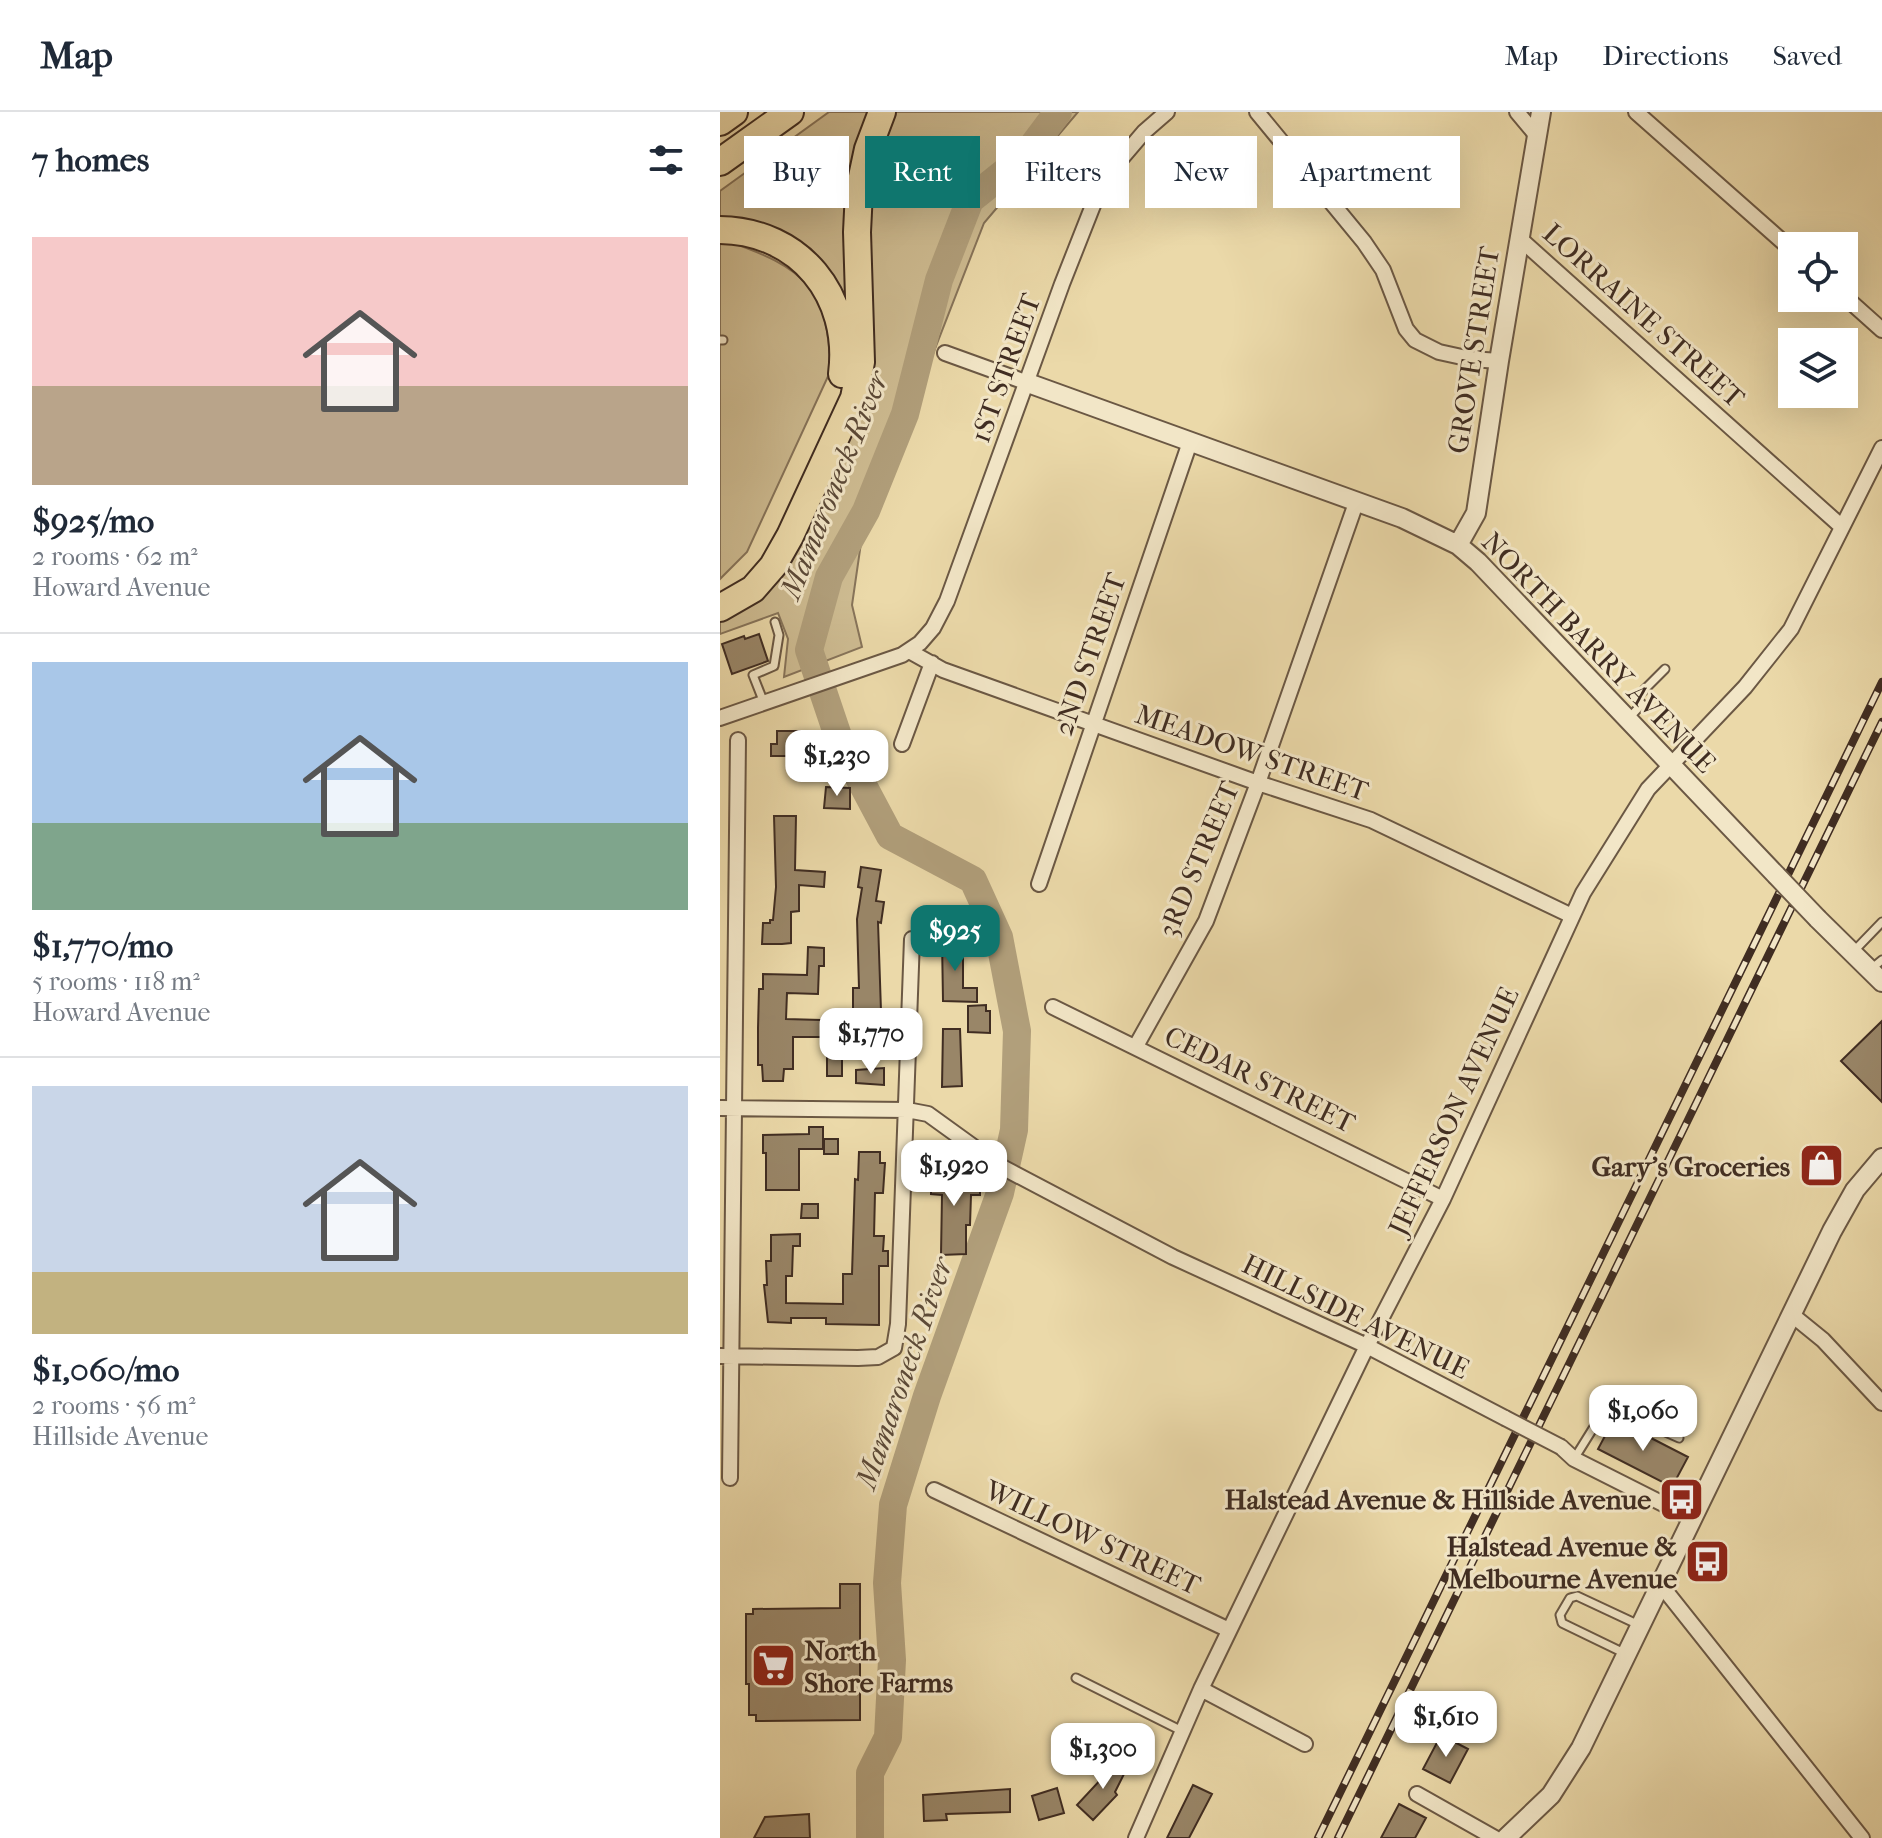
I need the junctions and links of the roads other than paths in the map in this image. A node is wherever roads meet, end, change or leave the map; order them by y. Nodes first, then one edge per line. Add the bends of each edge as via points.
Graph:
1 (734, 112) edge
2 (790, 112) edge
3 (882, 112) edge
4 (1167, 112) edge
5 (1257, 112) edge
6 (1517, 112) edge
7 (1541, 112) edge
8 (1636, 112) edge
9 (720, 122) edge
10 (1537, 136) junction
11 (720, 162) edge
12 (720, 230) edge
13 (1519, 238) junction
14 (1778, 238) edge
15 (1858, 309) edge
16 (1882, 330) edge
17 (945, 353) dead end
18 (1499, 361) junction
19 (1028, 383) junction
20 (1190, 442) junction
21 (1882, 448) edge
22 (1356, 503) junction
23 (1842, 527) junction
24 (1458, 545) junction
25 (720, 590) edge
26 (720, 608) edge
27 (775, 622) dead end
28 (909, 651) junction
29 (932, 663) junction
30 (1665, 669) dead end
31 (764, 703) junction
32 (720, 718) edge
33 (1628, 719) junction
34 (1093, 724) junction
35 (738, 740) dead end
36 (902, 744) dead end
37 (1670, 765) junction
38 (1258, 783) junction
39 (1039, 884) dead end
40 (1572, 916) junction
41 (1882, 922) edge
42 (912, 939) dead end
43 (1852, 953) junction
44 (1878, 971) edge
45 (1053, 1007) dead end
46 (1136, 1046) junction
47 (728, 1108) edge
48 (907, 1110) junction
49 (1882, 1158) edge
50 (1443, 1199) junction
51 (1791, 1314) junction
52 (1367, 1346) junction
53 (726, 1356) edge
54 (1882, 1403) edge
55 (1679, 1438) dead end
56 (1574, 1459) junction
57 (730, 1478) dead end
58 (934, 1490) dead end
59 (1693, 1519) junction
60 (1661, 1585) junction
61 (1641, 1625) junction
62 (1229, 1630) junction
63 (1627, 1655) junction
64 (1076, 1678) dead end
65 (1201, 1689) junction
66 (1182, 1731) junction
67 (1305, 1744) dead end
68 (1417, 1794) dead end
69 (1136, 1838) edge
70 (1495, 1838) edge
71 (1506, 1838) edge
72 (1862, 1838) edge

1 - 9 highway
2 - 11 highway
3 - 26 highway via 859,191 861,362 854,398 773,566 753,589
4 - 19 street, 1ST STREET via 1103,180
5 - 18 street via 1364,242 1415,340 1439,352
6 - 10 street
7 - 10 street, GROVE STREET
8 - 14 street
10 - 13 street, GROVE STREET
12 - 25 highway via 761,236 804,262 833,299 844,345 837,393 774,529 751,566
13 - 18 street, GROVE STREET
13 - 23 street, LORRAINE STREET
15 - 16 street
17 - 19 street, NORTH BARRY AVENUE
18 - 24 street, GROVE STREET via 1476,513
19 - 20 street, NORTH BARRY AVENUE
19 - 28 street, 1ST STREET via 947,601 933,628
20 - 22 street, NORTH BARRY AVENUE
20 - 34 street, 2ND STREET
21 - 23 street, JEFFERSON AVENUE
22 - 24 street, NORTH BARRY AVENUE
22 - 38 street, 3RD STREET
23 - 37 street, JEFFERSON AVENUE via 1791,629 1745,687
24 - 33 street, NORTH BARRY AVENUE
27 - 31 lane via 779,635 774,666 752,671
28 - 29 street, MEADOW STREET
28 - 31 street
29 - 34 street, MEADOW STREET
29 - 36 street
30 - 33 lane via 1636,698 1642,704
31 - 32 street
33 - 37 street, NORTH BARRY AVENUE
34 - 38 street, MEADOW STREET
34 - 39 street, 2ND STREET
35 - 47 street
37 - 40 street, JEFFERSON AVENUE via 1621,828
37 - 43 street, NORTH BARRY AVENUE, bridge
38 - 40 street, MEADOW STREET via 1371,820
38 - 46 street, 3RD STREET via 1206,921
40 - 50 street, JEFFERSON AVENUE
41 - 43 lane
42 - 48 street
43 - 44 street, NORTH BARRY AVENUE
45 - 46 street, CEDAR STREET
46 - 50 street, CEDAR STREET
47 - 48 street
47 - 53 street
48 - 52 street, HILLSIDE AVENUE via 928,1114 995,1162 1173,1257
48 - 53 street via 898,1324 890,1352 878,1357
49 - 51 street via 1855,1190
50 - 52 street, JEFFERSON AVENUE
51 - 54 street
51 - 59 street
52 - 56 street, HILLSIDE AVENUE, bridge via 1561,1447
52 - 62 street, JEFFERSON AVENUE
53 - 57 street
55 - 56 lane via 1607,1406
56 - 59 street, HILLSIDE AVENUE
58 - 62 street, WILLOW STREET
59 - 60 street
60 - 61 street
60 - 72 street
61 - 63 street
61 - 63 lane via 1577,1596 1560,1615 1562,1623
62 - 65 street, JEFFERSON AVENUE
63 - 71 street via 1551,1795
64 - 66 lane
65 - 66 street, JEFFERSON AVENUE
65 - 67 street
66 - 69 street, JEFFERSON AVENUE
68 - 70 street

